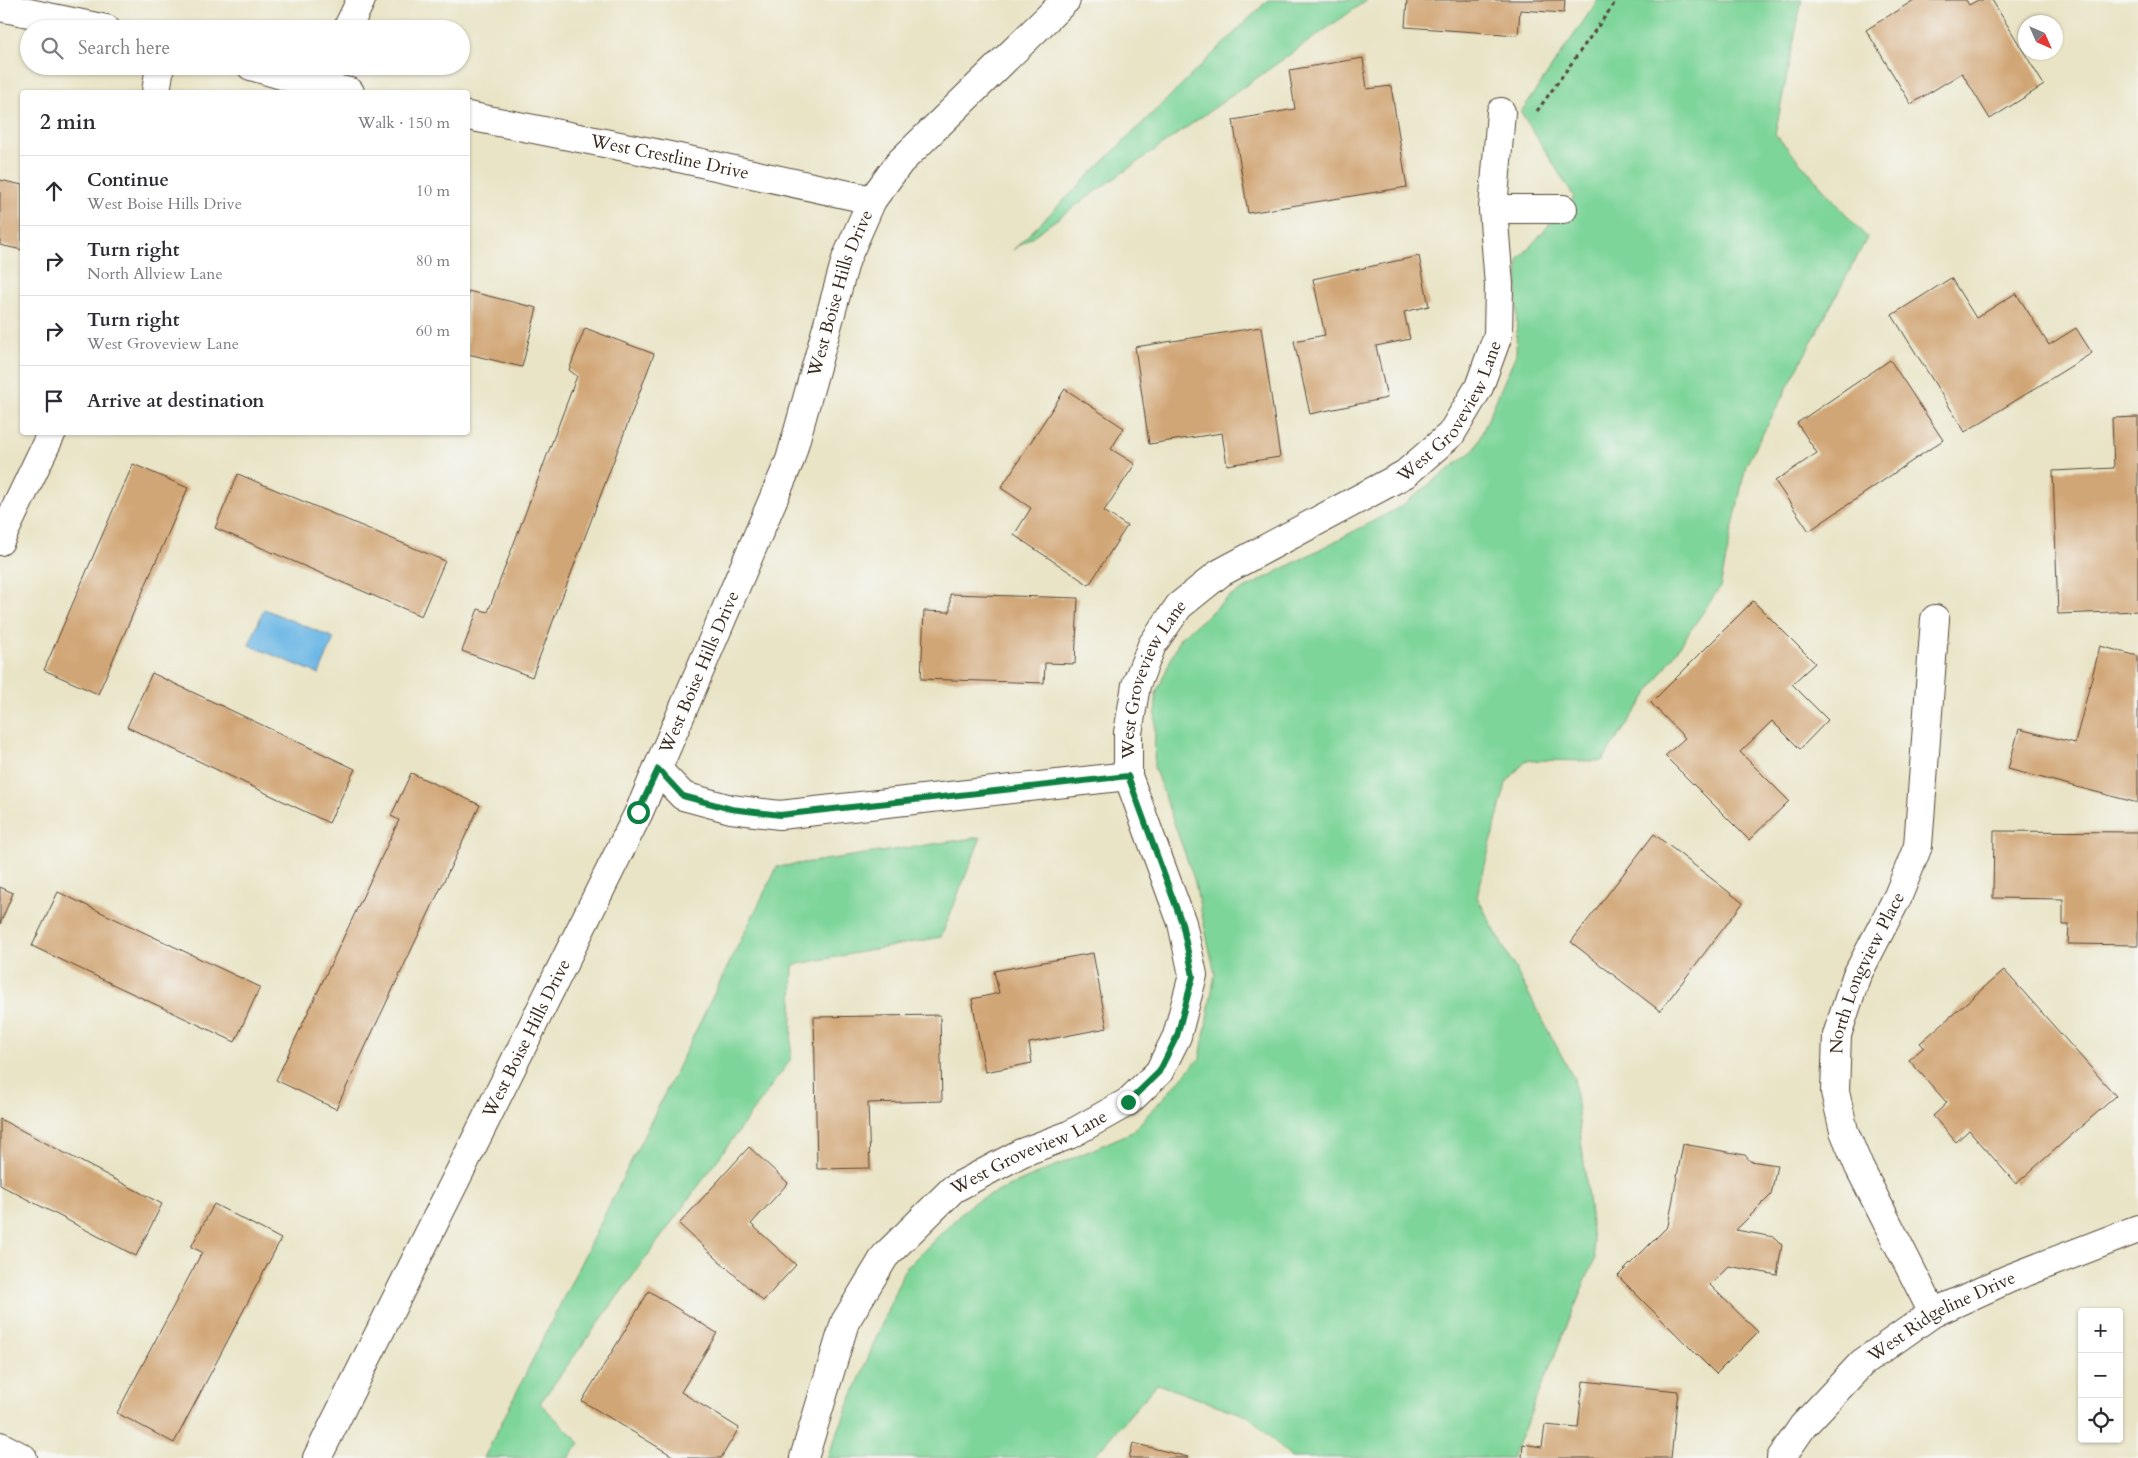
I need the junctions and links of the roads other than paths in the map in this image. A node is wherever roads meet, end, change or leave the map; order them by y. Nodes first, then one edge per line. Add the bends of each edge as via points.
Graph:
1 (361, 0) edge
2 (1066, 0) edge
3 (0, 7) edge
4 (63, 20) edge
5 (351, 20) edge
6 (159, 75) edge
7 (324, 76) edge
8 (156, 90) edge
9 (347, 90) edge
10 (1501, 112) dead end
11 (470, 116) edge
12 (872, 200) junction
13 (1493, 209) junction
14 (1563, 209) dead end
15 (51, 435) edge
16 (0, 541) edge
17 (1935, 618) dead end
18 (658, 769) junction
19 (1128, 776) junction
20 (2138, 1229) edge
21 (1933, 1313) junction
22 (0, 1446) edge
23 (23, 1458) edge
24 (317, 1458) edge
25 (804, 1458) edge
26 (1782, 1458) edge

1 - 5 street
2 - 12 street, West Boise Hills Drive via 900,162
3 - 4 street
6 - 8 street
7 - 9 street
10 - 13 street, West Groveview Lane
11 - 12 street, West Crestline Drive
12 - 18 street, West Boise Hills Drive via 846,259 790,460
13 - 14 street
13 - 19 street, West Groveview Lane via 1499,285 1498,335 1480,387 1450,434 1405,474 1220,573 1179,606 1152,645 1136,685 1128,733
15 - 16 street
17 - 21 street, North Longview Place via 1918,846 1898,896 1856,977 1837,1036 1835,1092 1844,1131 1859,1167
18 - 19 street via 683,796 731,809 780,815
18 - 24 street, West Boise Hills Drive
19 - 25 street, West Groveview Lane via 1182,923 1193,976 1177,1036 1159,1072 1128,1102 1069,1135 1021,1153 953,1189 886,1256 846,1322
20 - 21 street, West Ridgeline Drive via 2008,1279
21 - 26 street, West Ridgeline Drive via 1862,1363 1803,1426
22 - 23 street

